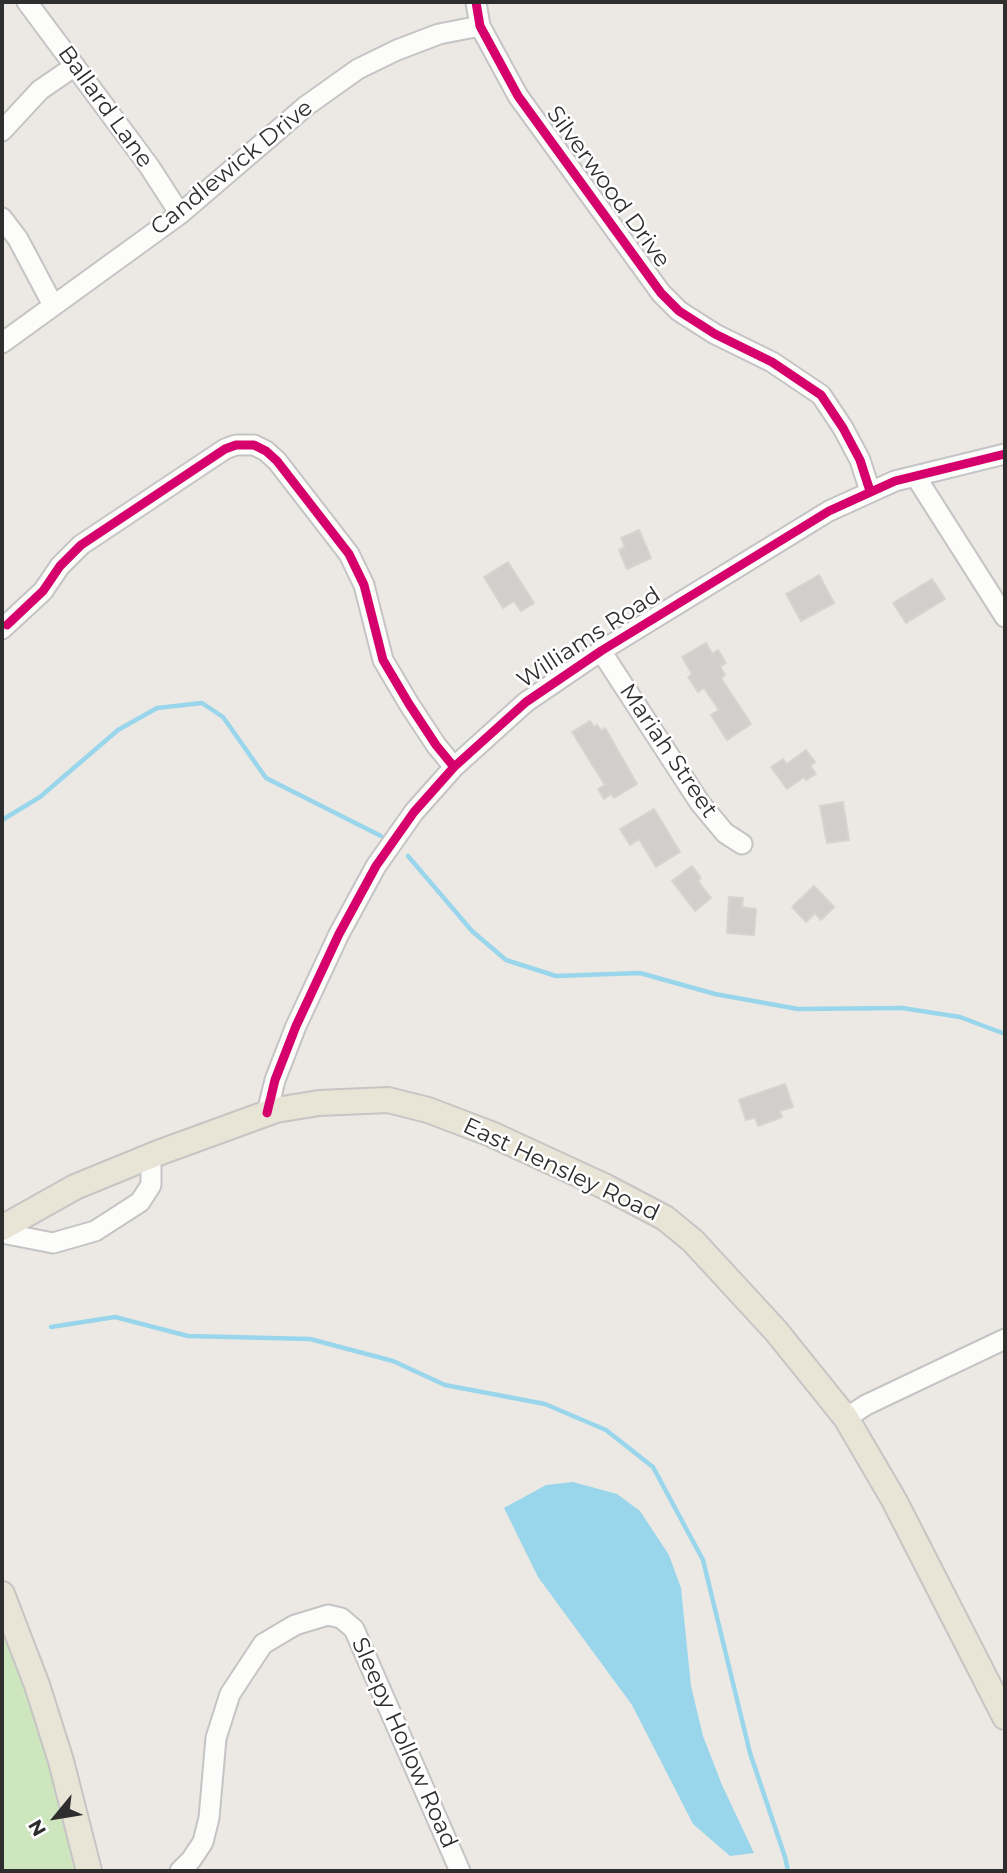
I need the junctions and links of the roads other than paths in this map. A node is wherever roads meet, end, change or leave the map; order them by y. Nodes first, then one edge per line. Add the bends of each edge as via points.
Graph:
1 (27, 2) edge
2 (477, 2) edge
3 (480, 26) junction
4 (75, 66) junction
5 (2, 131) edge
6 (180, 214) junction
7 (2, 218) edge
8 (54, 305) junction
9 (2, 343) edge
10 (1005, 454) edge
11 (916, 477) junction
12 (870, 491) junction
13 (1005, 617) edge
14 (4, 627) edge
15 (601, 651) junction
16 (454, 766) junction
17 (742, 844) dead end
18 (267, 1113) junction
19 (151, 1156) junction
20 (2, 1228) edge
21 (2, 1233) edge
22 (1005, 1339) edge
23 (846, 1418) junction
24 (2, 1594) edge
25 (1005, 1717) edge
26 (91, 1871) edge
27 (180, 1871) edge
28 (460, 1871) edge

1 - 4 street, Ballard Lane
2 - 3 street, Silverwood Drive
3 - 6 street, Candlewick Drive via 439,34 358,69 306,106
3 - 12 street, Silverwood Drive via 518,96 661,293 715,334 772,362 821,395 860,460
4 - 5 street via 40,90
4 - 6 street, Ballard Lane
6 - 8 street, Candlewick Drive
7 - 8 street
8 - 9 street, Candlewick Drive
10 - 11 street, Williams Road
11 - 12 street, Williams Road
11 - 13 street
12 - 15 street, Williams Road via 784,538
14 - 16 street via 90,538 225,449 254,445 277,461 349,554 364,585 383,660
15 - 16 street, Williams Road via 526,702
15 - 17 street, Mariah Street via 700,803 725,833
16 - 18 street, Williams Road via 376,866 345,922 296,1026
18 - 19 main road, East Hensley Road
18 - 23 main road, East Hensley Road via 319,1103 388,1100 428,1110 491,1134 665,1218 693,1241 776,1331
19 - 20 main road, East Hensley Road via 75,1187
19 - 21 street via 151,1185 140,1202 95,1231 53,1243
22 - 23 street
23 - 25 main road, East Hensley Road via 894,1500
24 - 26 main road via 37,1685
27 - 28 street, Sleepy Hollow Road via 203,1842 216,1738 230,1694 263,1644 295,1625 328,1615 341,1618 354,1629

